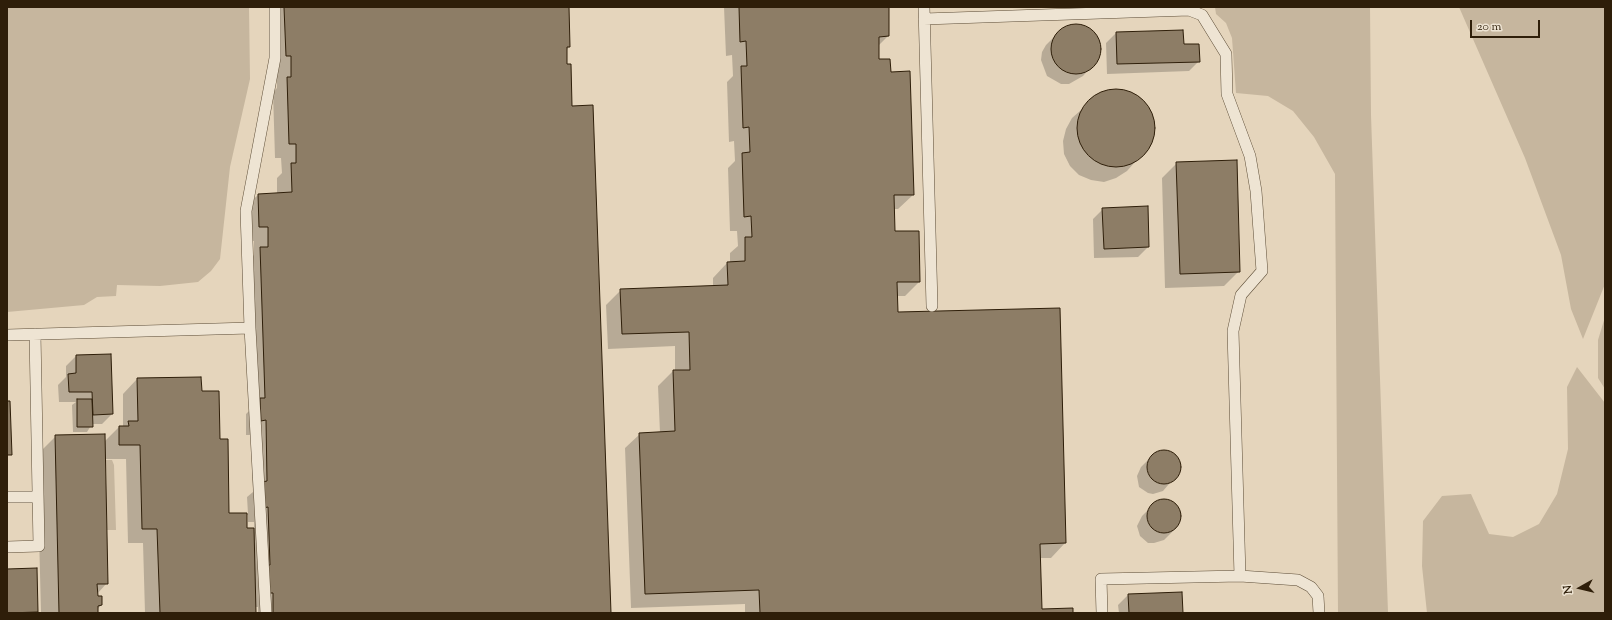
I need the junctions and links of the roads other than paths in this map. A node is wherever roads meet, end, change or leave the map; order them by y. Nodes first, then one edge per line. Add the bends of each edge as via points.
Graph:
1 (275, 7) edge
2 (924, 7) edge
3 (924, 19) junction
4 (932, 306) dead end
5 (250, 328) junction
6 (35, 334) junction
7 (7, 336) edge
8 (7, 497) edge
9 (38, 497) junction
10 (7, 547) edge
11 (1240, 576) junction
12 (266, 613) edge
13 (1102, 613) edge
14 (1319, 613) edge

1 - 5 lane via 275,58 246,211
2 - 3 lane
3 - 4 lane
3 - 11 lane via 1189,10 1202,15 1226,54 1227,94 1250,156 1256,191 1262,271 1241,295 1233,331
5 - 6 lane
5 - 12 lane
6 - 7 lane
6 - 9 lane
8 - 9 lane
9 - 10 lane via 39,546
11 - 13 lane via 1101,579
11 - 14 lane via 1298,580 1311,586 1318,596

